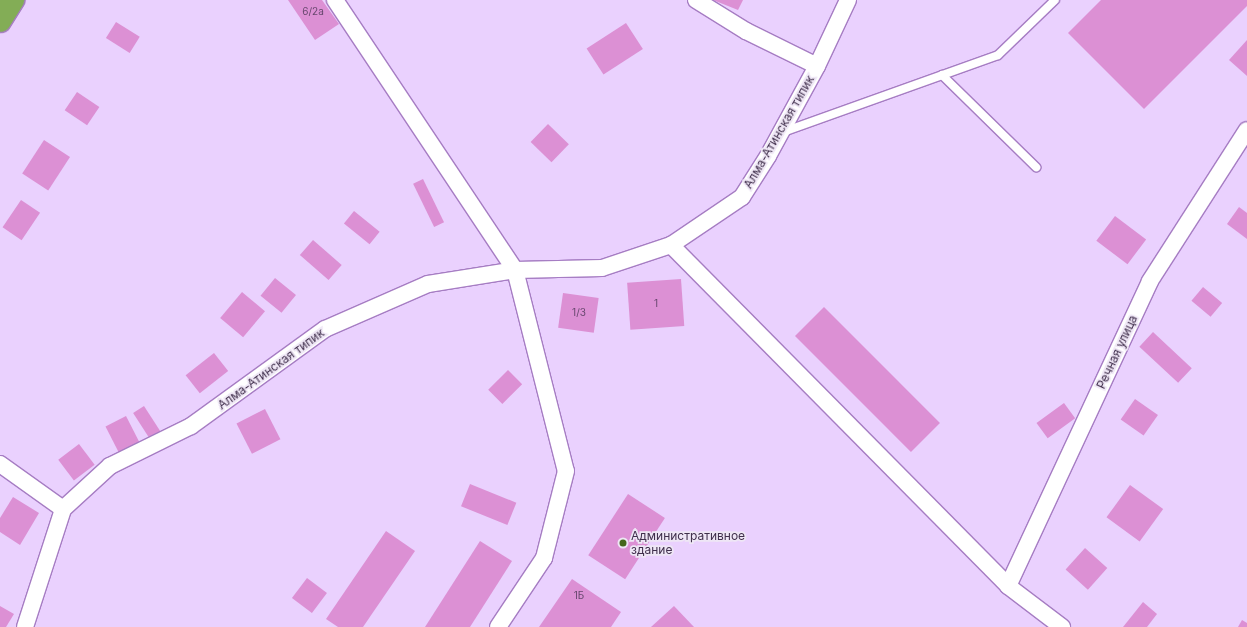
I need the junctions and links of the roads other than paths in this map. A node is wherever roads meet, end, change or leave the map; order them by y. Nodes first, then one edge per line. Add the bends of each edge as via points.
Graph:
1 (12, 0) edge
2 (335, 0) edge
3 (696, 0) edge
4 (848, 0) edge
5 (1056, 0) edge
6 (0, 21) edge
7 (817, 66) junction
8 (942, 75) junction
9 (1247, 130) edge
10 (780, 133) junction
11 (1036, 167) dead end
12 (671, 246) junction
13 (515, 270) junction
14 (0, 464) edge
15 (63, 509) junction
16 (1008, 586) junction
17 (25, 627) edge
18 (498, 627) edge
19 (1062, 627) edge

1 - 6 highway
2 - 13 street
3 - 7 street, Алма-Атинская типик via 746,31
4 - 7 street, Алма-Атинская типик
5 - 8 lane via 998,55
7 - 10 street, Алма-Атинская типик
8 - 10 lane
8 - 11 lane
9 - 16 street, Речная улица via 1150,281
10 - 12 street, Алма-Атинская типик via 742,197
12 - 13 street, Алма-Атинская типик via 602,268
12 - 16 street
13 - 15 street, Алма-Атинская типик via 428,284 325,329 191,426 110,466
13 - 18 street via 566,471 544,558
14 - 15 street
15 - 17 street, Алма-Атинская типик
16 - 19 street

